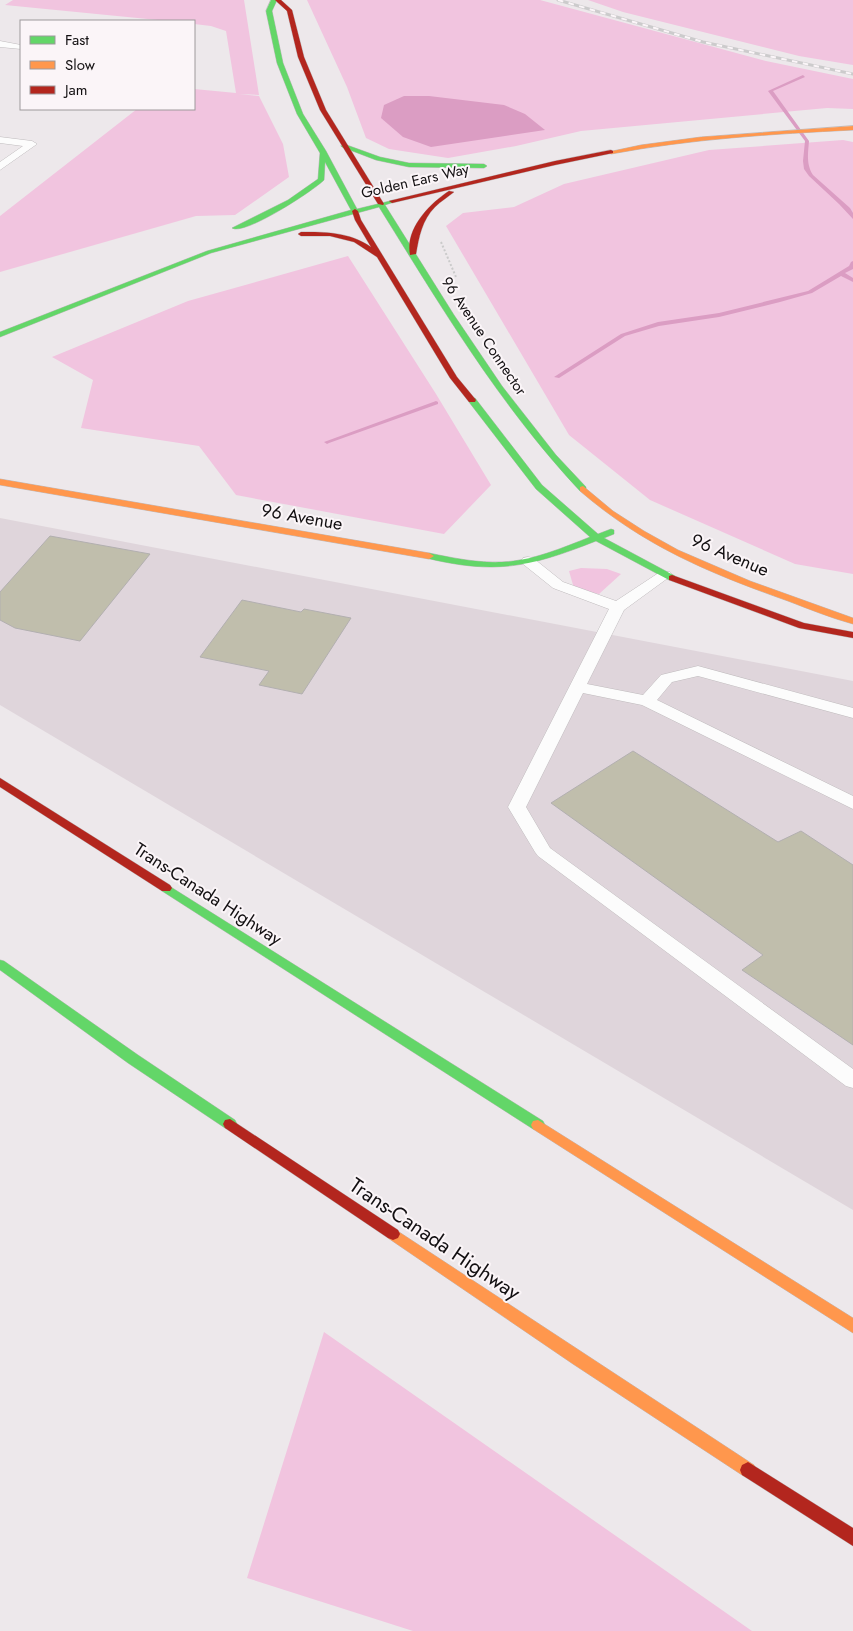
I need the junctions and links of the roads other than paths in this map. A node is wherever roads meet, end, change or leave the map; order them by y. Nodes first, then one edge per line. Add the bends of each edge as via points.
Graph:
1 (274, 0) edge
2 (278, 0) edge
3 (0, 44) edge
4 (20, 47) edge
5 (853, 118) edge
6 (754, 122) dead end
7 (734, 124) dead end
8 (698, 127) dead end
9 (853, 128) edge
10 (0, 140) edge
11 (344, 146) junction
12 (323, 151) junction
13 (0, 167) edge
14 (435, 178) dead end
15 (461, 186) junction
16 (388, 189) dead end
17 (357, 197) junction
18 (381, 204) junction
19 (355, 211) junction
20 (294, 213) dead end
21 (252, 239) junction
22 (412, 254) junction
23 (380, 256) junction
24 (0, 335) edge
25 (0, 482) edge
26 (628, 526) junction
27 (596, 537) junction
28 (528, 562) junction
29 (665, 575) junction
30 (618, 607) junction
31 (853, 621) edge
32 (853, 634) edge
33 (577, 687) junction
34 (647, 702) junction
35 (853, 713) edge
36 (0, 782) edge
37 (853, 803) edge
38 (0, 964) edge
39 (853, 1080) edge
40 (853, 1326) edge
41 (853, 1538) edge

1 - 12 main road via 269,11 280,63 300,114
2 - 11 main road via 289,10 301,57 323,110
3 - 4 lane
5 - 6 main road
7 - 8 main road
9 - 15 main road, Golden Ears Way via 691,139 598,154
10 - 13 lane via 32,144
11 - 14 main road, Golden Ears Way via 378,159 408,165 488,165
11 - 17 main road
12 - 17 main road
12 - 20 main road via 320,180 305,195 286,208 231,230
15 - 18 main road, Golden Ears Way
15 - 22 main road via 425,210 418,222
16 - 17 main road, Golden Ears Way
17 - 18 main road, 96 Avenue Connector
17 - 19 main road
18 - 19 main road, Golden Ears Way
18 - 22 main road, 96 Avenue Connector
19 - 21 main road, Golden Ears Way
19 - 23 main road
21 - 23 main road via 330,234 356,240
21 - 24 main road, Golden Ears Way via 165,268
22 - 26 main road, 96 Avenue Connector via 488,374 555,461 591,497
23 - 27 main road via 454,378 498,436 539,487
25 - 28 main road, 96 Avenue via 438,558 495,564
26 - 27 main road, 96 Avenue
26 - 31 main road, 96 Avenue via 744,582
27 - 28 main road, 96 Avenue
27 - 29 main road
28 - 30 lane via 558,585
29 - 30 lane
29 - 32 main road via 802,626
30 - 33 lane
33 - 34 lane
33 - 39 lane via 516,807 544,852
34 - 35 lane via 667,678 698,671
34 - 37 lane
36 - 40 main road, Trans-Canada Highway
38 - 41 main road, Trans-Canada Highway via 133,1060 578,1359

